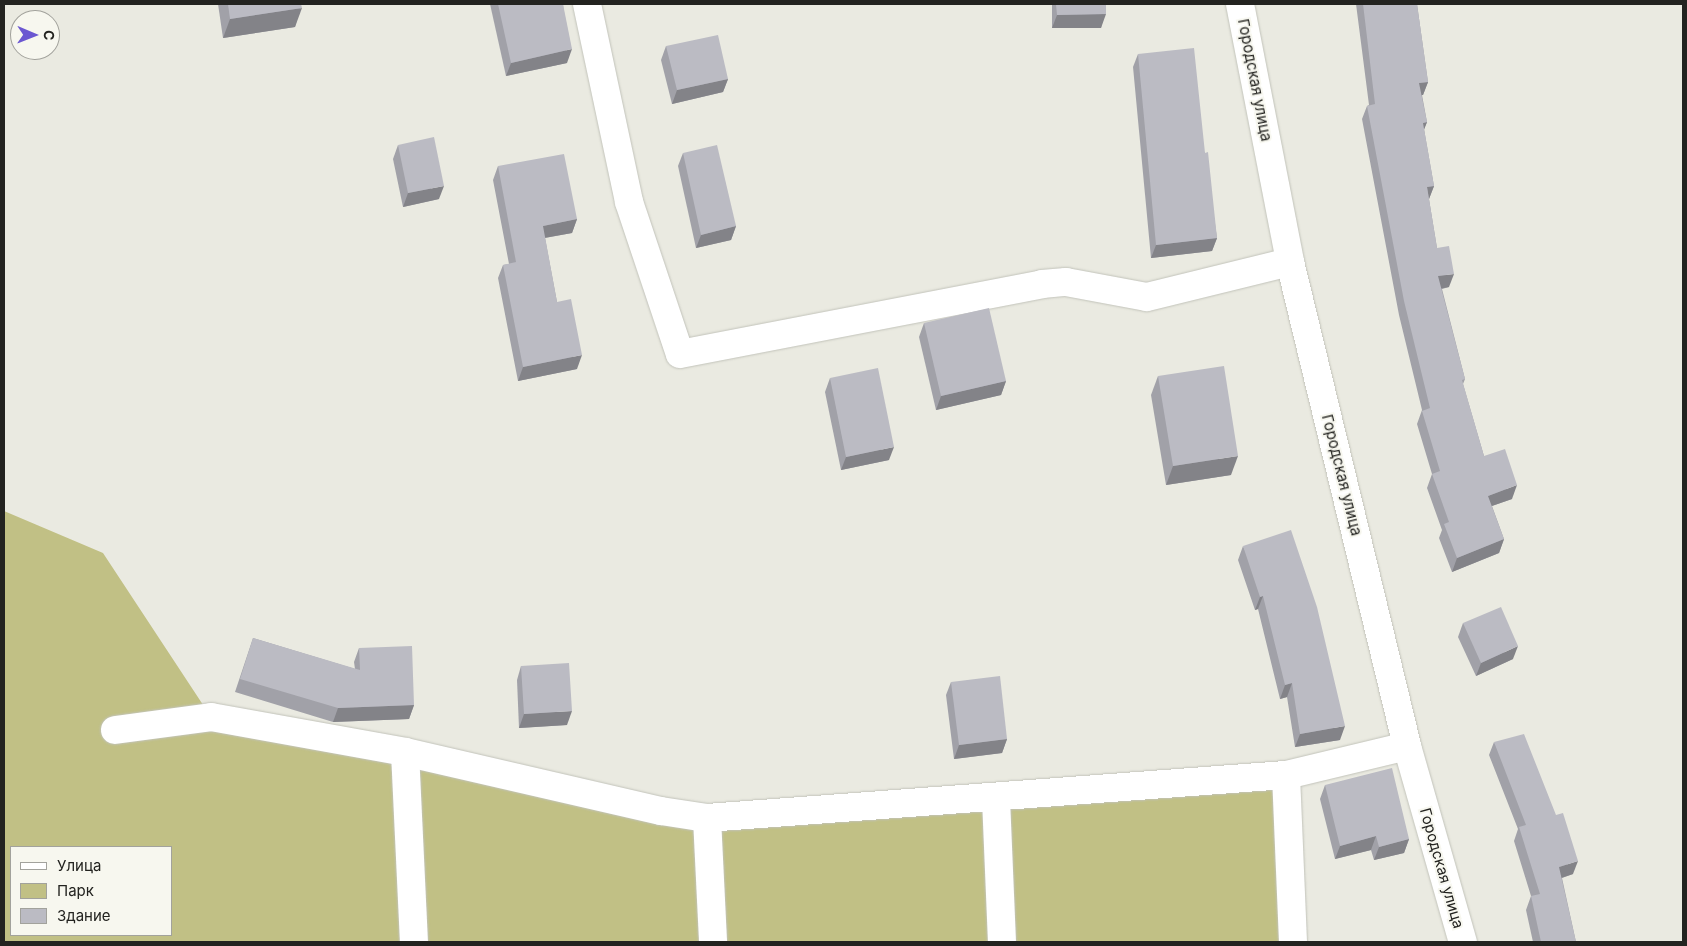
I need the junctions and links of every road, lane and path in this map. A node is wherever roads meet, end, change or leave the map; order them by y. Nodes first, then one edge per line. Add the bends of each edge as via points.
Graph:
1 (587, 4) edge
2 (1240, 4) edge
3 (1290, 262) junction
4 (115, 730) dead end
5 (1407, 746) junction
6 (406, 752) junction
7 (1286, 775) junction
8 (996, 799) junction
9 (707, 818) junction
10 (414, 942) edge
11 (713, 942) edge
12 (1002, 942) edge
13 (1293, 942) edge
14 (1463, 942) edge

1 - 3 street via 629,202 680,354 1042,284 1066,282 1147,297
2 - 3 street, Городская улица
3 - 5 street, Городская улица
4 - 6 street via 211,717
5 - 7 street
5 - 14 street, Городская улица
6 - 9 street via 661,811
6 - 10 street
7 - 8 street
7 - 13 street
8 - 9 street
8 - 12 street
9 - 11 street

